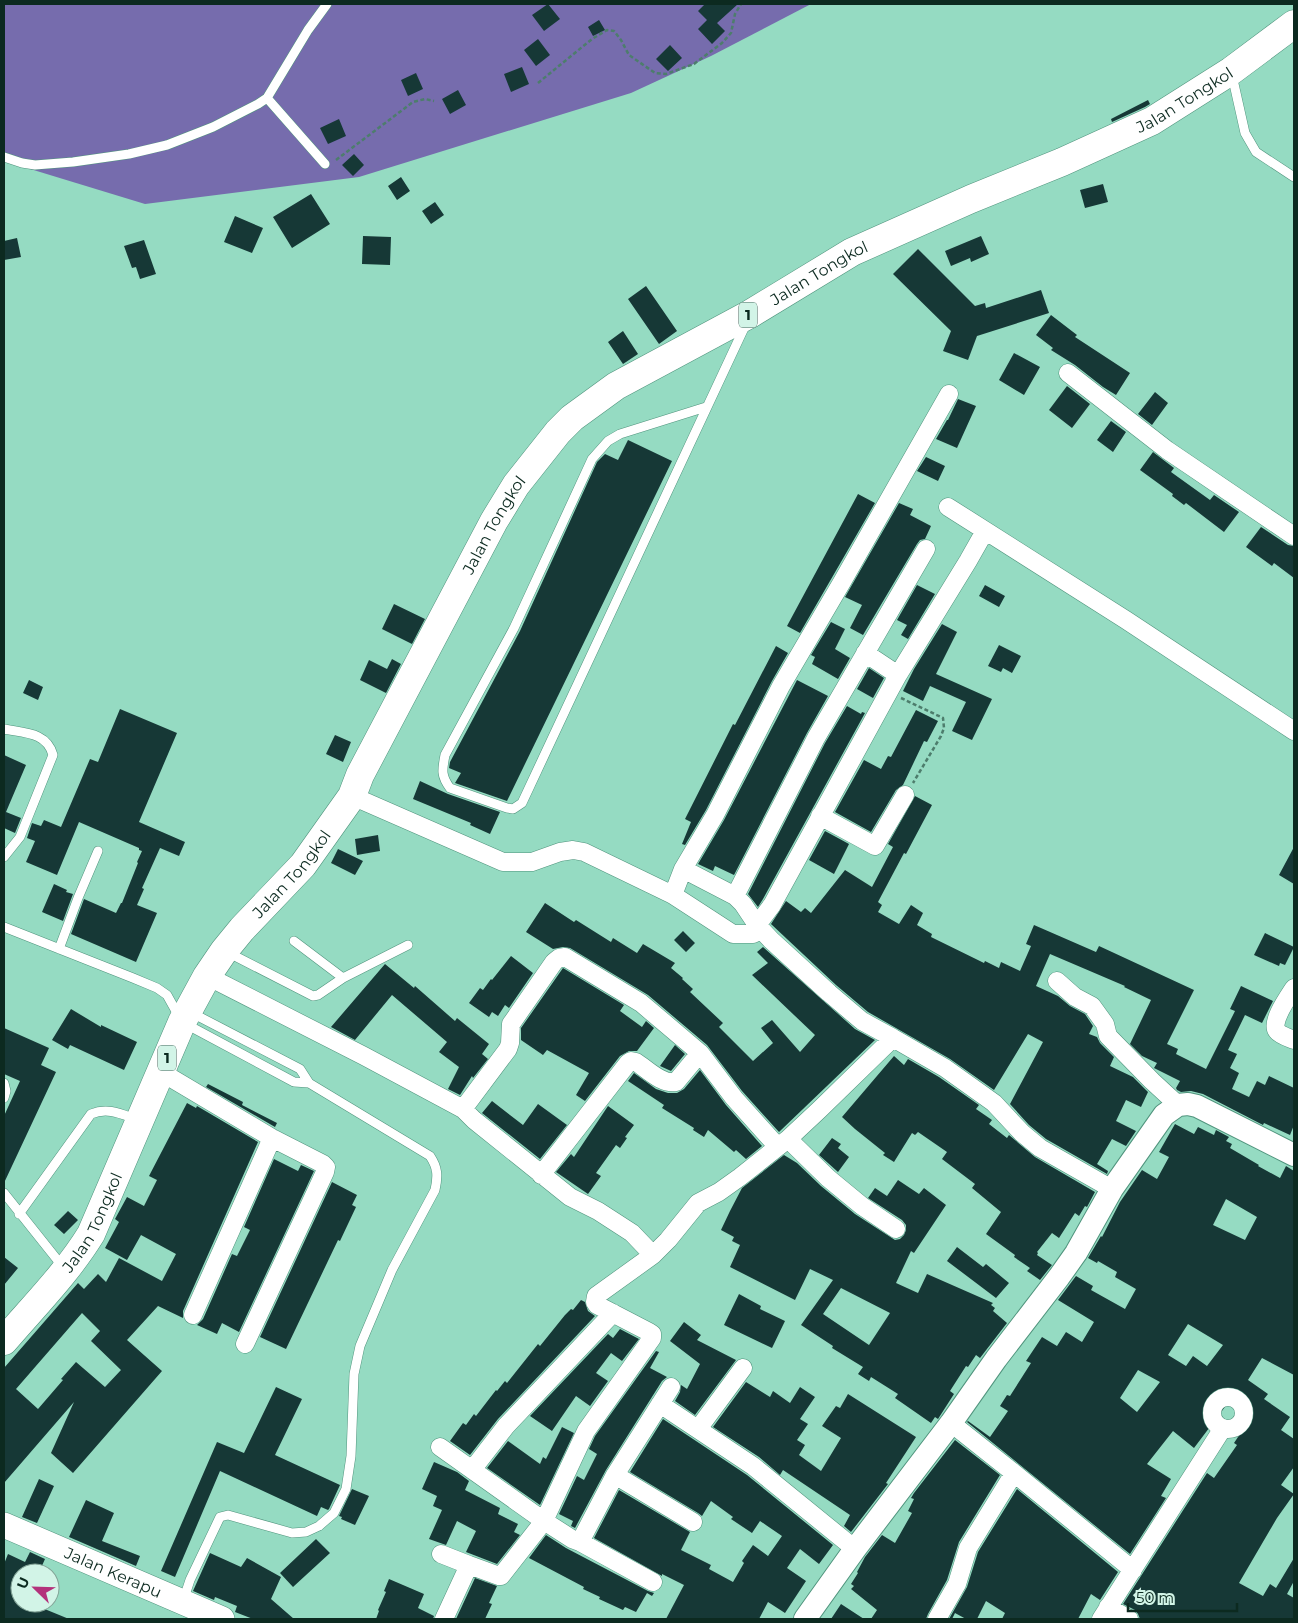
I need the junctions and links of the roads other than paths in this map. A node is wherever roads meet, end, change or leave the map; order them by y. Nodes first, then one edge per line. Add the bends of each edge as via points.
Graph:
1 (327, 4) edge
2 (1294, 24) edge
3 (1232, 71) junction
4 (267, 98) junction
5 (4, 157) edge
6 (325, 164) road end
7 (1294, 177) edge
8 (750, 314) junction
9 (1068, 373) dead end
10 (949, 394) dead end
11 (706, 407) junction
12 (948, 507) dead end
13 (985, 531) junction
14 (1294, 536) edge
15 (926, 549) dead end
16 (866, 653) junction
17 (898, 675) junction
18 (4, 729) edge
19 (1294, 731) edge
20 (356, 787) junction
21 (906, 795) road end
22 (820, 816) junction
23 (98, 851) dead end
24 (4, 857) edge
25 (683, 869) junction
26 (673, 895) junction
27 (735, 896) junction
28 (4, 927) edge
29 (749, 932) junction
30 (294, 941) dead end
31 (408, 944) dead end
32 (59, 949) junction
33 (224, 951) junction
34 (207, 976) junction
35 (343, 978) junction
36 (1056, 981) dead end
37 (1294, 988) edge
38 (182, 1015) junction
39 (893, 1038) junction
40 (1294, 1040) edge
41 (700, 1053) junction
42 (161, 1072) junction
43 (309, 1082) junction
44 (4, 1083) edge
45 (4, 1098) edge
46 (1178, 1105) junction
47 (463, 1109) junction
48 (140, 1121) junction
49 (272, 1138) junction
50 (783, 1143) junction
51 (1294, 1155) edge
52 (541, 1175) junction
53 (1112, 1189) junction
54 (4, 1193) edge
55 (19, 1214) junction
56 (896, 1229) dead end
57 (653, 1255) junction
58 (66, 1271) junction
59 (613, 1313) junction
60 (193, 1315) dead end
61 (4, 1341) edge
62 (245, 1344) dead end
63 (743, 1368) dead end
64 (671, 1387) dead end
65 (660, 1404) junction
66 (951, 1423) junction
67 (1223, 1428) dead end
68 (698, 1429) junction
69 (440, 1447) dead end
70 (472, 1470) junction
71 (1014, 1473) junction
72 (615, 1475) junction
73 (544, 1521) junction
74 (693, 1522) dead end
75 (4, 1525) edge
76 (580, 1542) junction
77 (855, 1549) junction
78 (441, 1554) dead end
79 (469, 1565) junction
80 (1133, 1570) junction
81 (653, 1582) dead end
82 (182, 1602) junction
83 (1105, 1613) edge
84 (222, 1619) edge
85 (444, 1619) edge
86 (805, 1619) edge
87 (937, 1619) edge
88 (1129, 1619) edge

1 - 4 lane
2 - 3 highway, Jalan Tongkol / 1
3 - 7 lane via 1245,132 1256,152
3 - 8 highway, Jalan Tongkol / 1 via 1152,121 852,252
4 - 5 lane via 213,127 167,145 129,154 35,165
4 - 6 lane
8 - 11 lane
8 - 20 highway, Jalan Tongkol / 1 via 616,386 572,418 541,452 494,521
9 - 14 street via 1166,450
10 - 25 street via 781,686 715,815
11 - 11 lane via 522,803 513,809 507,808 450,788 444,781 442,770 445,755 514,628 592,459 608,441 620,434
12 - 13 street
13 - 17 street
13 - 19 street
15 - 16 street
16 - 17 street
16 - 27 street via 816,738
17 - 22 street
18 - 24 lane via 39,736 51,747 53,755 20,837
20 - 26 street via 503,862 532,862 560,852 584,852
20 - 33 highway, Jalan Tongkol / 1 via 303,865
21 - 22 street via 875,846
22 - 29 street via 772,905
23 - 32 lane
25 - 26 street
25 - 27 street
26 - 29 street via 733,934
27 - 29 street via 743,904
28 - 32 lane
29 - 39 street via 785,953 862,1021
30 - 35 lane
31 - 35 lane
32 - 38 lane via 157,988 167,995
33 - 34 highway, Jalan Tongkol / 1
33 - 35 lane via 313,996
34 - 38 highway, Jalan Tongkol / 1
34 - 47 street
36 - 46 street via 1092,1006 1108,1036
37 - 40 street via 1278,1014 1275,1027 1277,1032
38 - 42 highway, Jalan Tongkol / 1
38 - 43 lane via 294,1082
38 - 43 lane via 300,1069
39 - 50 street
39 - 53 street via 945,1068 994,1103 1040,1148
41 - 47 street via 641,1003 565,957 559,958 511,1024 508,1049
41 - 50 street via 734,1098
41 - 52 street via 673,1083 664,1082 636,1062 628,1063
42 - 48 highway, Jalan Tongkol / 1
42 - 49 street
43 - 82 lane via 430,1156 438,1177 435,1190 392,1270 360,1346 354,1374 351,1456 346,1489 334,1513 319,1526 306,1532 292,1533 228,1515 220,1517
44 - 45 lane
46 - 51 street via 1197,1106
46 - 53 street via 1164,1115
47 - 52 street
48 - 55 lane via 109,1110 91,1114
48 - 58 highway, Jalan Tongkol / 1 via 91,1234
49 - 60 street
49 - 62 street via 326,1168
50 - 56 street
50 - 57 street via 718,1192 698,1203
52 - 57 street via 570,1197 632,1232
53 - 66 street via 1074,1256
54 - 55 lane
55 - 58 lane
57 - 59 street via 596,1296 597,1305
58 - 61 highway, Jalan Tongkol / 1
59 - 70 street via 506,1426
59 - 73 street via 652,1336 586,1432
63 - 68 street
64 - 65 street
65 - 68 street
65 - 72 street
66 - 71 street
66 - 77 street
67 - 80 street
68 - 77 street via 753,1466
69 - 70 street
70 - 73 street
71 - 80 street
71 - 87 street via 968,1548 957,1584
72 - 74 street
72 - 76 street
73 - 76 street
73 - 79 street via 501,1576
75 - 82 main road, Jalan Kerapu
76 - 81 street
77 - 86 street
78 - 79 street
79 - 85 street
80 - 83 street
82 - 84 main road, Jalan Kerapu
83 - 88 street

